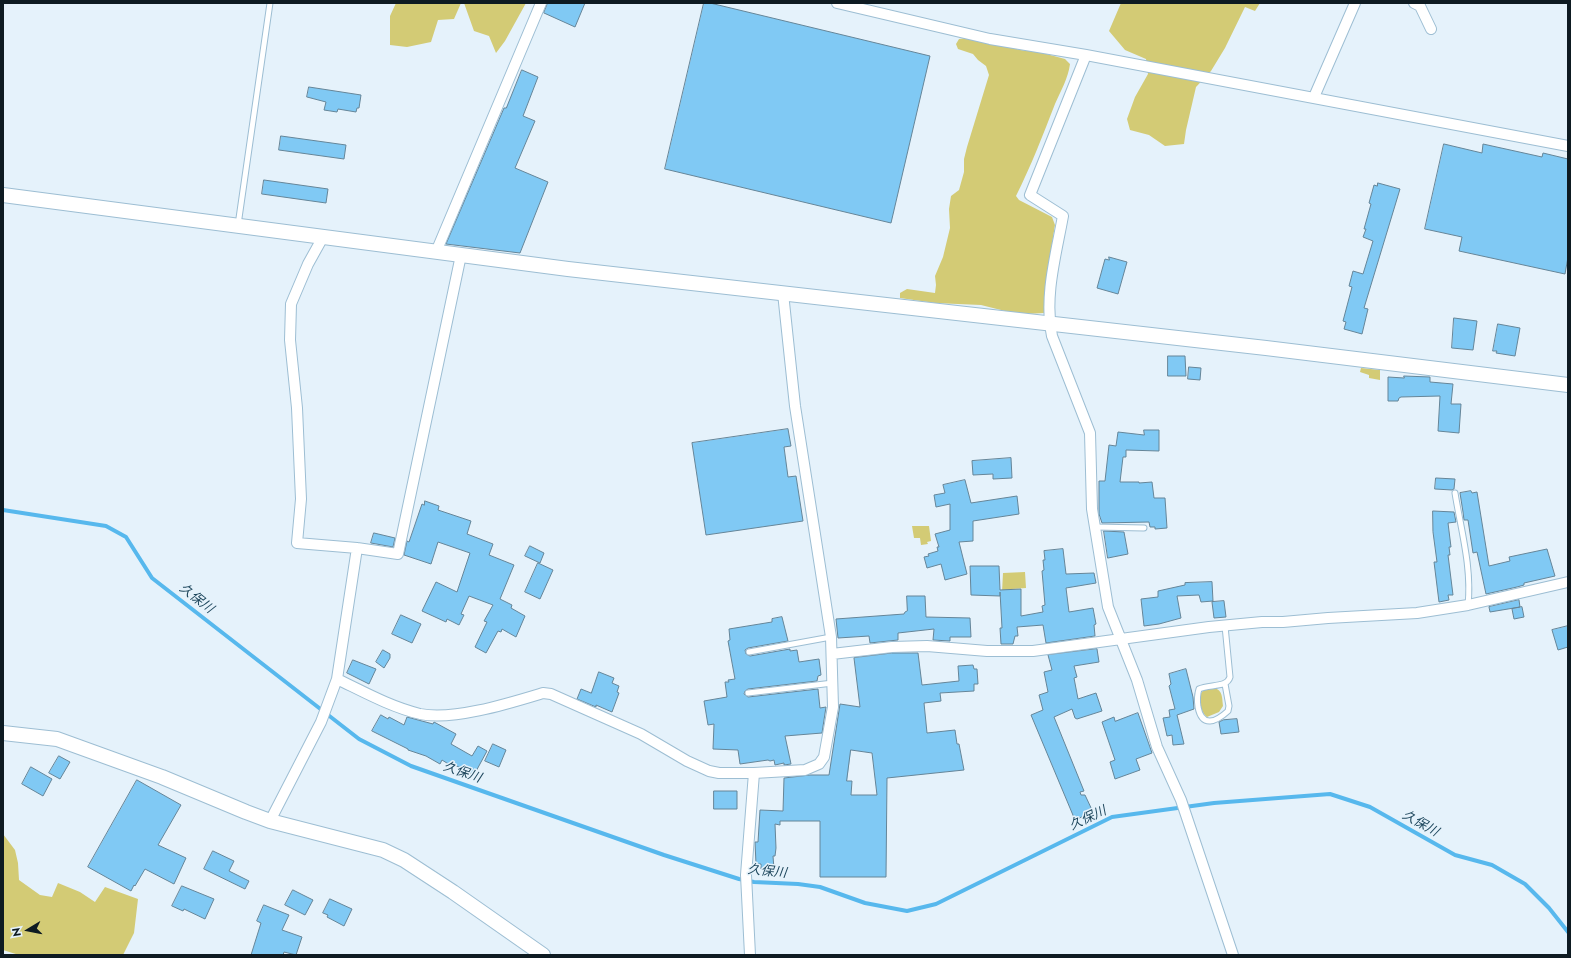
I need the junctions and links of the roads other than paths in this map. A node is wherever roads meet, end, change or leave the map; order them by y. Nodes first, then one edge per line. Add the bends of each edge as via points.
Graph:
1 (270, 3) edge
2 (541, 3) edge
3 (837, 3) edge
4 (1355, 3) edge
5 (1414, 3) edge
6 (1431, 29) dead end
7 (1086, 55) junction
8 (1314, 97) junction
9 (1568, 146) edge
10 (3, 195) edge
11 (238, 226) junction
12 (323, 237) junction
13 (436, 252) junction
14 (461, 255) junction
15 (783, 294) junction
16 (1049, 323) junction
17 (1568, 385) edge
18 (1455, 493) dead end
19 (1095, 527) junction
20 (1144, 528) dead end
21 (357, 548) junction
22 (1568, 582) edge
23 (1468, 604) junction
24 (1225, 626) junction
25 (831, 637) junction
26 (1120, 640) junction
27 (750, 652) dead end
28 (832, 654) junction
29 (337, 679) junction
30 (833, 683) junction
31 (1225, 684) junction
32 (748, 693) dead end
33 (3, 733) edge
34 (754, 773) junction
35 (270, 821) junction
36 (543, 955) edge
37 (750, 955) edge
38 (1233, 955) edge

1 - 11 lane
2 - 13 street
3 - 7 street via 990,39
4 - 8 street
5 - 6 street via 1420,6
7 - 8 street
7 - 16 street via 1030,195 1063,216 1054,262 1048,309
8 - 9 street
10 - 11 street
11 - 12 street
12 - 13 street
12 - 21 street via 291,304 290,340 301,499 297,543
13 - 14 street
14 - 15 street
14 - 21 street via 398,554
15 - 16 street
15 - 25 street via 795,406
16 - 17 street
16 - 19 street via 1090,433
18 - 23 lane via 1468,573
19 - 20 lane
19 - 26 street via 1108,607
21 - 29 street
22 - 23 street
23 - 24 street via 1417,613
24 - 26 street
24 - 31 lane via 1230,677
25 - 27 lane
25 - 28 street
26 - 28 street via 1034,651 987,652 927,646
26 - 38 street via 1137,680 1157,747 1181,800
28 - 30 street
29 - 34 street via 421,714 458,715 543,693 551,694 641,734 700,768 719,773
29 - 35 street via 321,722
30 - 32 lane
30 - 34 street via 826,750 819,764 805,770
31 - 31 lane via 1199,689 1197,700 1204,721 1228,711
33 - 35 street via 56,739 162,777
34 - 37 street via 746,875
35 - 36 street via 368,845 397,856

